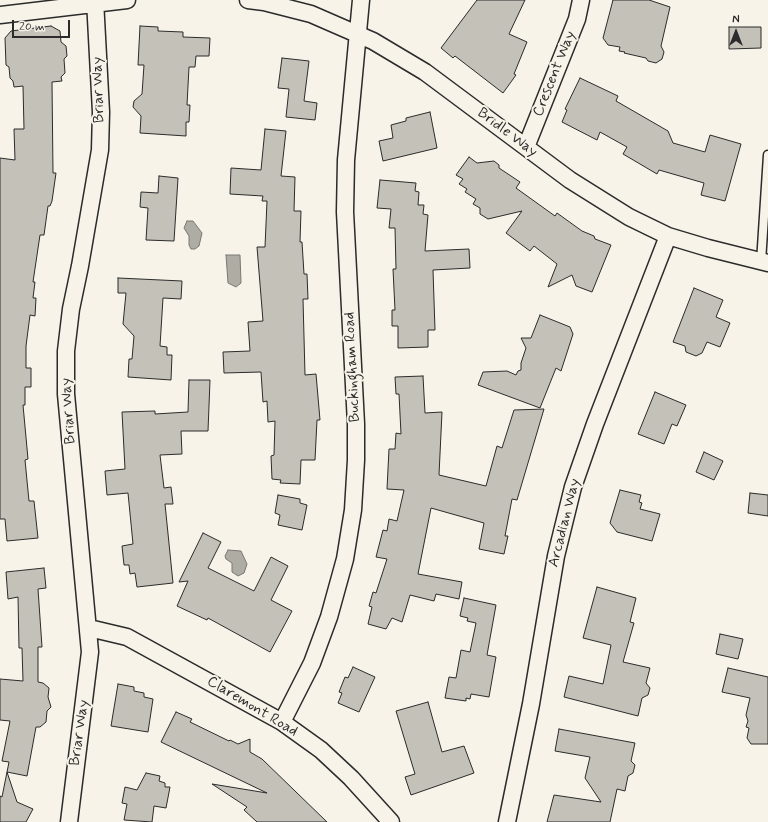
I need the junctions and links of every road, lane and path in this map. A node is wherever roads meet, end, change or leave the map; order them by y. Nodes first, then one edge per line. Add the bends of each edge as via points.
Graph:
1 (128, 0) edge
2 (248, 0) edge
3 (361, 0) edge
4 (582, 0) edge
5 (95, 2) edge
6 (0, 15) edge
7 (358, 33) junction
8 (526, 147) junction
9 (768, 155) edge
10 (668, 236) junction
11 (765, 263) edge
12 (89, 628) junction
13 (282, 722) junction
14 (69, 822) edge
15 (391, 822) edge
16 (508, 822) edge

1 - 5 street
2 - 7 street, Bridle Way via 311,14
3 - 7 street, Buckingham Road
4 - 8 street, Crescent Way via 577,19
5 - 6 street
5 - 12 street, Briar Way via 101,112 100,150 71,309 66,358 66,394
7 - 8 street, Bridle Way via 425,72
7 - 13 street, Buckingham Road via 346,160 345,212 356,424 353,510 345,559 329,617 312,663
8 - 10 street, Bridle Way via 570,180 629,217
9 - 11 lane
10 - 11 street, Bridle Way
10 - 16 street, Arcadian Way via 573,487 556,556
12 - 13 street, Claremont Road via 127,637
12 - 14 street, Briar Way via 90,660
13 - 15 street, Claremont Road via 321,750

